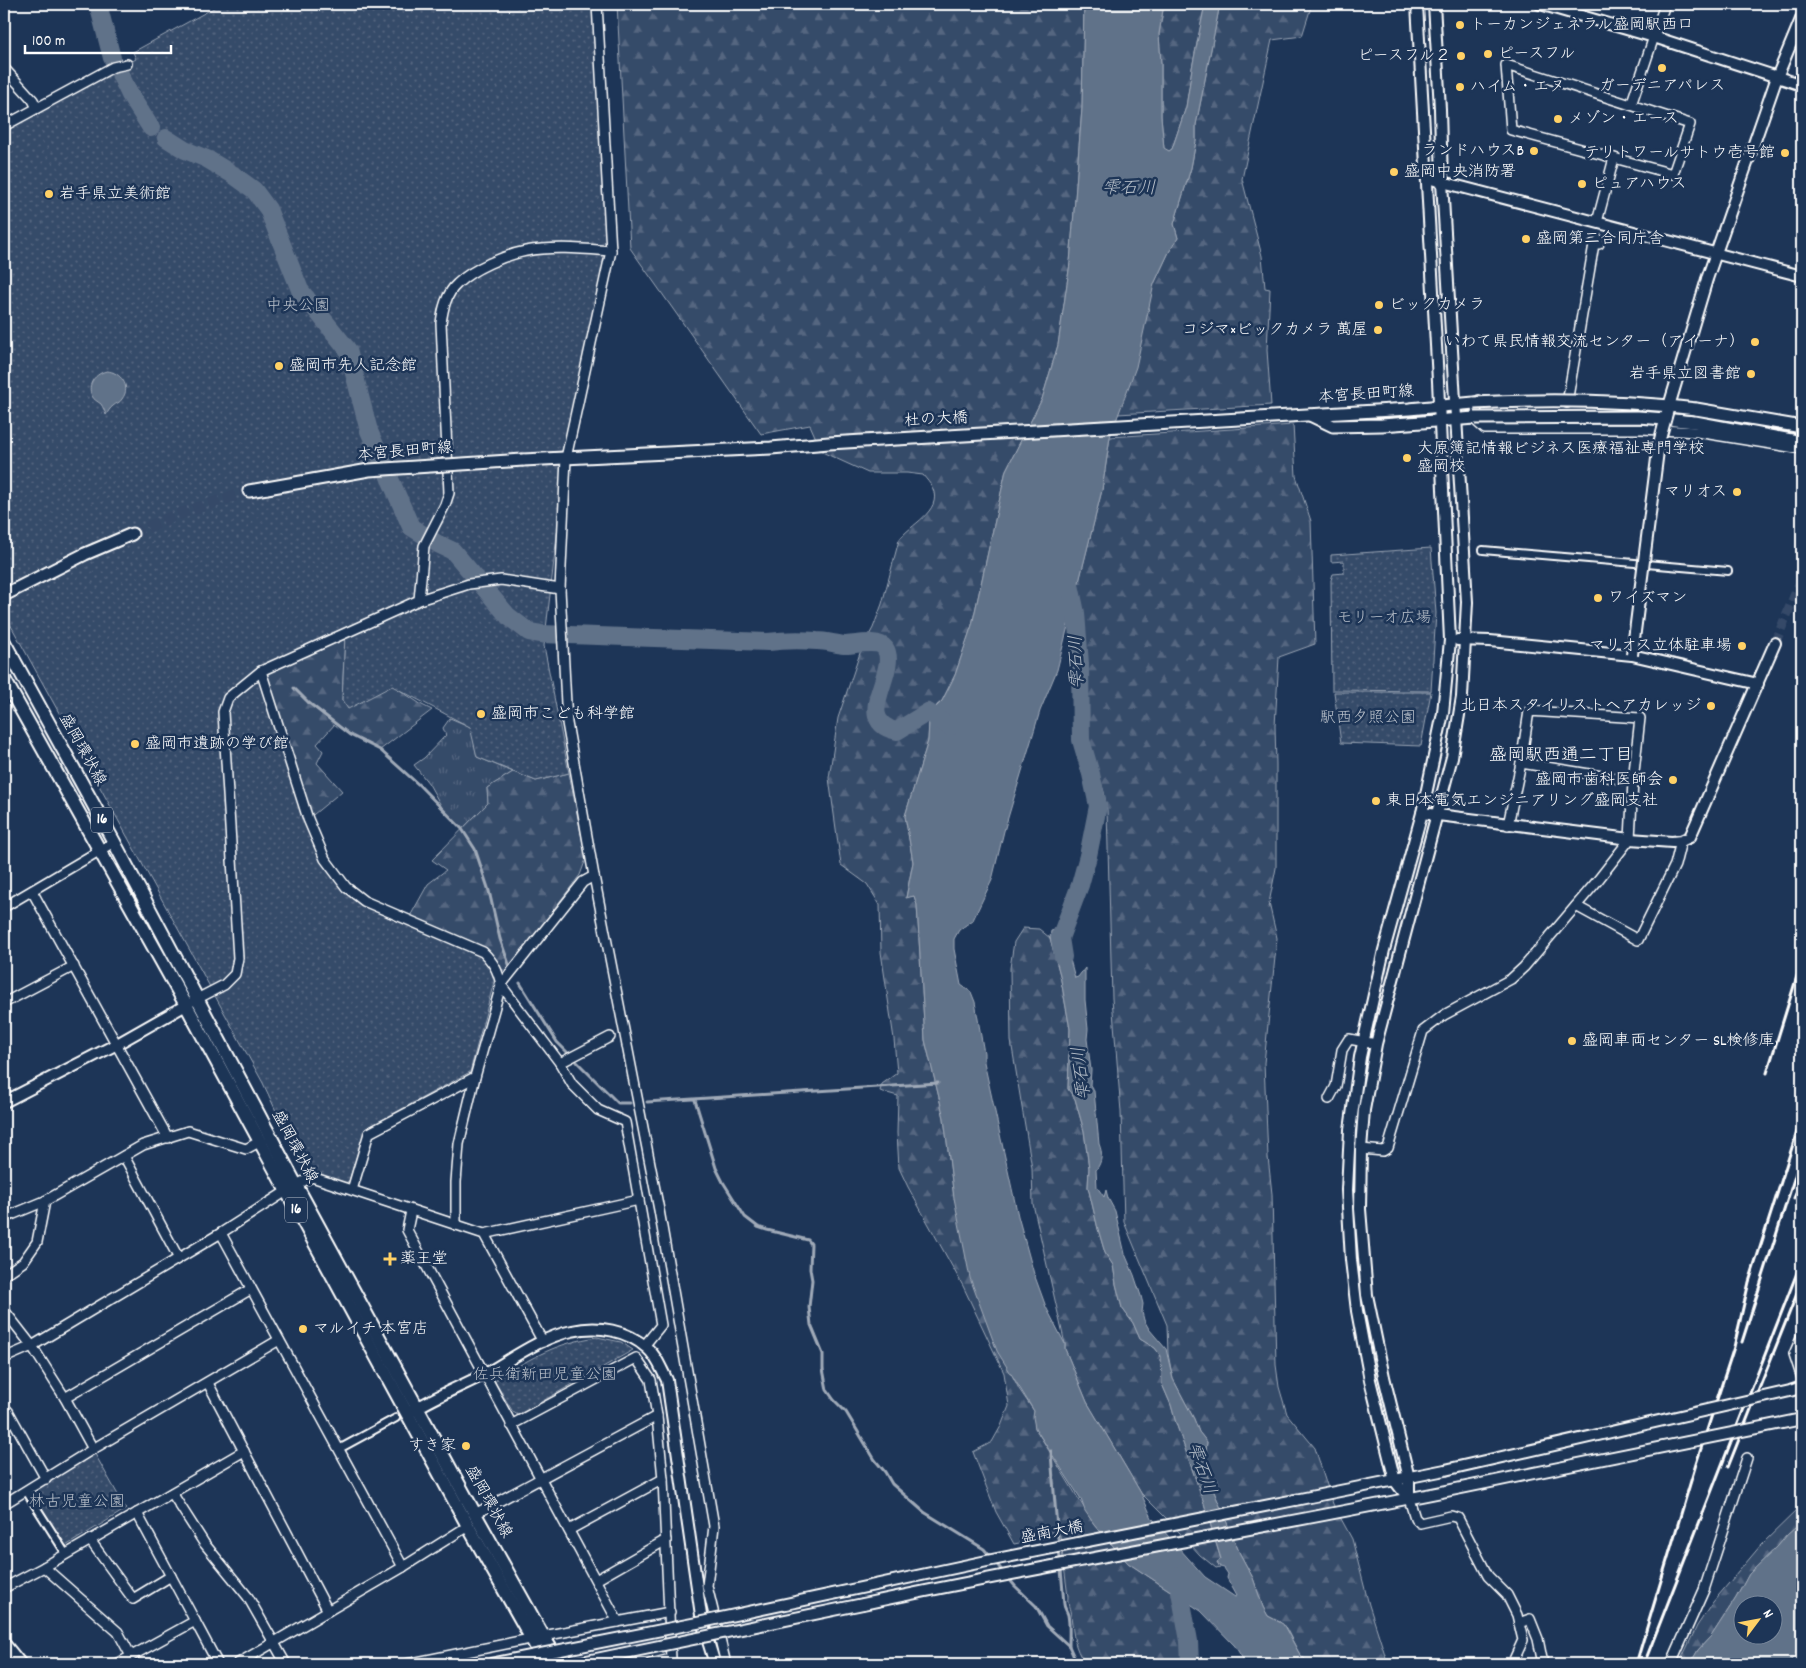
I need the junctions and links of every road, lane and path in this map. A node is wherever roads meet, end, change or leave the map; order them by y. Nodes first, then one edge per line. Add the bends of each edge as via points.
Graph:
1 (597, 4) edge
2 (1417, 4) edge
3 (1434, 4) edge
4 (1540, 4) edge
5 (1665, 4) edge
6 (1802, 17) edge
7 (1654, 36) junction
8 (127, 64) dead end
9 (4, 68) edge
10 (1777, 77) junction
11 (1802, 85) edge
12 (1632, 105) junction
13 (37, 108) junction
14 (4, 126) edge
15 (1614, 158) junction
16 (1427, 178) junction
17 (1442, 182) junction
18 (1597, 222) junction
19 (1599, 240) dead end
20 (611, 251) junction
21 (1715, 252) junction
22 (1802, 276) edge
23 (1566, 403) junction
24 (1456, 404) junction
25 (1439, 406) junction
26 (1669, 406) junction
27 (1308, 415) junction
28 (1457, 419) junction
29 (1665, 419) junction
30 (1440, 420) junction
31 (1802, 426) edge
32 (1802, 442) edge
33 (1802, 449) edge
34 (566, 458) junction
35 (249, 491) tunnel mouth
36 (132, 534) tunnel mouth
37 (1483, 550) dead end
38 (1728, 571) dead end
39 (560, 588) junction
40 (4, 595) edge
41 (419, 600) junction
42 (1450, 640) junction
43 (1465, 640) junction
44 (4, 642) edge
45 (1775, 643) tunnel mouth
46 (1632, 655) junction
47 (261, 671) junction
48 (4, 679) edge
49 (1758, 684) junction
50 (1521, 763) junction
51 (1633, 781) junction
52 (1422, 813) junction
53 (1437, 816) junction
54 (1508, 825) junction
55 (1630, 839) junction
56 (1681, 841) junction
57 (114, 842) junction
58 (99, 850) junction
59 (594, 876) junction
60 (32, 891) junction
61 (1576, 906) junction
62 (4, 907) edge
63 (74, 966) junction
64 (501, 985) junction
65 (192, 1002) junction
66 (4, 1003) edge
67 (610, 1037) dead end
68 (1364, 1042) junction
69 (117, 1044) junction
70 (1376, 1044) junction
71 (560, 1063) junction
72 (475, 1077) junction
73 (1329, 1099) dead end
74 (4, 1102) edge
75 (168, 1138) junction
76 (259, 1142) junction
77 (1361, 1149) junction
78 (124, 1156) junction
79 (291, 1188) junction
80 (352, 1190) junction
81 (639, 1200) junction
82 (45, 1201) junction
83 (411, 1211) junction
84 (4, 1218) edge
85 (456, 1225) junction
86 (221, 1233) junction
87 (484, 1234) junction
88 (178, 1258) junction
89 (4, 1275) edge
90 (251, 1289) junction
91 (4, 1310) edge
92 (1802, 1336) edge
93 (279, 1340) junction
94 (543, 1342) junction
95 (32, 1346) junction
96 (644, 1346) junction
97 (4, 1358) edge
98 (485, 1374) junction
99 (1802, 1378) edge
100 (208, 1383) junction
101 (1802, 1387) edge
102 (64, 1398) junction
103 (407, 1413) junction
104 (4, 1414) edge
105 (657, 1416) junction
106 (1802, 1419) edge
107 (511, 1425) junction
108 (93, 1449) junction
109 (339, 1449) junction
110 (244, 1452) junction
111 (1747, 1458) dead end
112 (542, 1478) junction
113 (1409, 1478) junction
114 (46, 1479) junction
115 (663, 1479) junction
116 (1395, 1481) junction
117 (26, 1491) junction
118 (172, 1493) junction
119 (1409, 1499) junction
120 (4, 1503) edge
121 (137, 1513) junction
122 (475, 1514) junction
123 (468, 1526) junction
124 (569, 1530) junction
125 (90, 1540) junction
126 (666, 1540) junction
127 (66, 1554) junction
128 (44, 1567) junction
129 (403, 1567) junction
130 (171, 1576) junction
131 (596, 1580) junction
132 (4, 1588) edge
133 (328, 1611) junction
134 (670, 1612) junction
135 (195, 1621) junction
136 (618, 1622) junction
137 (702, 1622) junction
138 (1519, 1623) junction
139 (536, 1638) junction
140 (706, 1638) junction
141 (275, 1642) junction
142 (4, 1643) edge
143 (131, 1656) junction
144 (21, 1664) edge
145 (117, 1664) edge
146 (218, 1664) edge
147 (238, 1664) edge
148 (286, 1664) edge
149 (407, 1664) edge
150 (490, 1664) edge
151 (546, 1664) edge
152 (560, 1664) edge
153 (572, 1664) edge
154 (650, 1664) edge
155 (715, 1664) edge
156 (726, 1664) edge
157 (1512, 1664) edge
158 (1542, 1664) edge
159 (1671, 1664) edge

1 - 20 street
2 - 16 street
3 - 17 street
4 - 7 street
5 - 7 street
6 - 10 street
7 - 10 street
7 - 12 street
8 - 13 street via 113,67
9 - 13 street
10 - 11 street
10 - 21 street
12 - 15 street via 1690,124 1673,174
12 - 15 street via 1506,65 1511,130
13 - 14 street
15 - 18 street
16 - 17 street
16 - 25 street
17 - 18 street
17 - 24 street
18 - 21 street
19 - 23 street via 1599,244 1594,244
20 - 34 street
20 - 41 street via 526,251 469,275 456,284 449,295 440,323 449,493 427,539 421,562
21 - 22 street
21 - 26 street, bridge
23 - 31 street via 1702,408
23 - 33 street via 1480,399 1476,403 1477,422 1485,429 1698,432
24 - 25 main road, 本宮長田町線
24 - 26 main road, 本宮長田町線, bridge via 1544,400
24 - 28 street
25 - 27 main road, 本宮長田町線
25 - 30 street
26 - 29 street, bridge
26 - 31 main road, 本宮長田町線, bridge
27 - 30 main road, 本宮長田町線 via 1333,426
27 - 34 main road, 杜の大橋
28 - 29 main road, 本宮長田町線, bridge
28 - 30 main road, 本宮長田町線
28 - 43 street via 1467,602
29 - 32 main road, 本宮長田町線
29 - 46 street, bridge
30 - 42 street
34 - 35 main road, 本宮長田町線, bridge via 369,470
34 - 39 street
36 - 40 main road
37 - 38 street
39 - 41 street via 501,580 469,584
39 - 59 street via 567,722
41 - 47 street
42 - 43 street
42 - 52 street via 1443,713
43 - 46 street
43 - 53 street via 1462,698
44 - 57 main road, 盛岡環状線 / 16
45 - 49 street
46 - 49 street
47 - 64 street via 308,819 325,859 346,887 364,901 482,952 493,962
47 - 65 street via 228,698 223,712 238,958 235,974 224,985
48 - 58 main road, 盛岡環状線 / 16
49 - 56 street via 1690,837
50 - 51 street
50 - 51 street via 1529,711 1640,718
50 - 54 street
51 - 55 street
52 - 53 street
52 - 68 street via 1384,950
53 - 54 street
53 - 70 street
54 - 55 street
55 - 56 street
55 - 61 street
56 - 61 street via 1675,865 1638,940
57 - 58 street
57 - 65 main road, 盛岡環状線 / 16
58 - 60 street
58 - 65 main road, 盛岡環状線 / 16
59 - 64 street via 583,882
59 - 156 street via 659,1210 714,1526 707,1586
60 - 62 street
60 - 63 street
61 - 77 street via 1511,979 1444,1015 1423,1031 1388,1148 1383,1152
63 - 66 street
63 - 69 street
64 - 71 street
64 - 72 street
65 - 69 street
65 - 76 main road, 盛岡環状線 / 16
65 - 79 main road, 盛岡環状線 / 16
67 - 71 street
68 - 70 street
68 - 73 street via 1349,1039 1342,1050 1336,1086
68 - 116 street via 1350,1130 1347,1190 1351,1260 1370,1380
69 - 74 street
69 - 75 street
70 - 77 street via 1364,1110
71 - 81 street via 572,1084 598,1110 625,1122
72 - 80 street via 369,1133
72 - 85 street via 459,1144
75 - 76 street via 188,1131 246,1150
75 - 78 street via 143,1145
76 - 79 main road, 盛岡環状線 / 16
77 - 113 street via 1360,1209 1367,1296
78 - 82 street
78 - 88 street
79 - 80 street via 312,1177
79 - 86 street
79 - 103 main road, 盛岡環状線 / 16
80 - 83 street
81 - 87 street
81 - 96 street via 661,1325
82 - 84 street
82 - 89 street via 37,1242 23,1262
83 - 85 street
83 - 98 street via 407,1230
85 - 87 street
86 - 88 street
86 - 90 street
87 - 94 street
88 - 95 street
90 - 93 street
90 - 102 street
91 - 95 street
92 - 99 street via 1794,1354
93 - 100 street
93 - 109 street
94 - 96 street via 570,1331 599,1328 613,1330
94 - 98 street
95 - 97 street
95 - 102 street
96 - 137 street via 658,1361 667,1380
98 - 103 street
98 - 107 street
100 - 108 street
100 - 110 street
101 - 113 street, 盛南大橋, bridge
102 - 108 street
103 - 109 street
103 - 122 main road, 盛岡環状線 / 16
103 - 123 main road, 盛岡環状線 / 16
104 - 114 street via 8,1411
105 - 107 street via 651,1380 636,1358
105 - 112 street
105 - 115 street
106 - 119 street, 盛南大橋, bridge
107 - 112 street
108 - 114 street
109 - 129 street
110 - 118 street
110 - 133 street
111 - 159 street via 1704,1590
112 - 122 street
112 - 124 street
113 - 116 street, 盛南大橋
113 - 119 street
114 - 117 street
115 - 124 street
115 - 126 street
116 - 119 street
116 - 137 street, 盛南大橋, bridge via 997,1559
117 - 120 street
117 - 127 street
118 - 121 street
118 - 141 street via 204,1543 248,1597
119 - 138 street via 1420,1523 1451,1516 1458,1518 1488,1576 1507,1595
119 - 140 street, 盛南大橋, bridge via 990,1576
121 - 125 street
121 - 130 street
122 - 139 main road, 盛岡環状線 / 16
123 - 129 street
123 - 139 main road, 盛岡環状線 / 16
124 - 131 street
125 - 127 street
125 - 130 street via 133,1599
126 - 131 street
126 - 134 street
127 - 128 street
128 - 132 street
128 - 143 street via 118,1632
129 - 133 street
130 - 135 street
131 - 136 street
133 - 141 street
134 - 136 street
134 - 154 street via 671,1659
135 - 143 street
135 - 146 street
136 - 139 street
137 - 140 street, bridge
137 - 150 street, 盛南大橋, bridge
138 - 157 street via 1523,1640
138 - 158 street via 1530,1619
139 - 149 street
139 - 151 main road, 盛岡環状線 / 16
139 - 152 main road, 盛岡環状線 / 16
140 - 153 street, 盛南大橋, bridge
140 - 155 street
141 - 147 street
141 - 148 street
142 - 144 street
143 - 145 street

